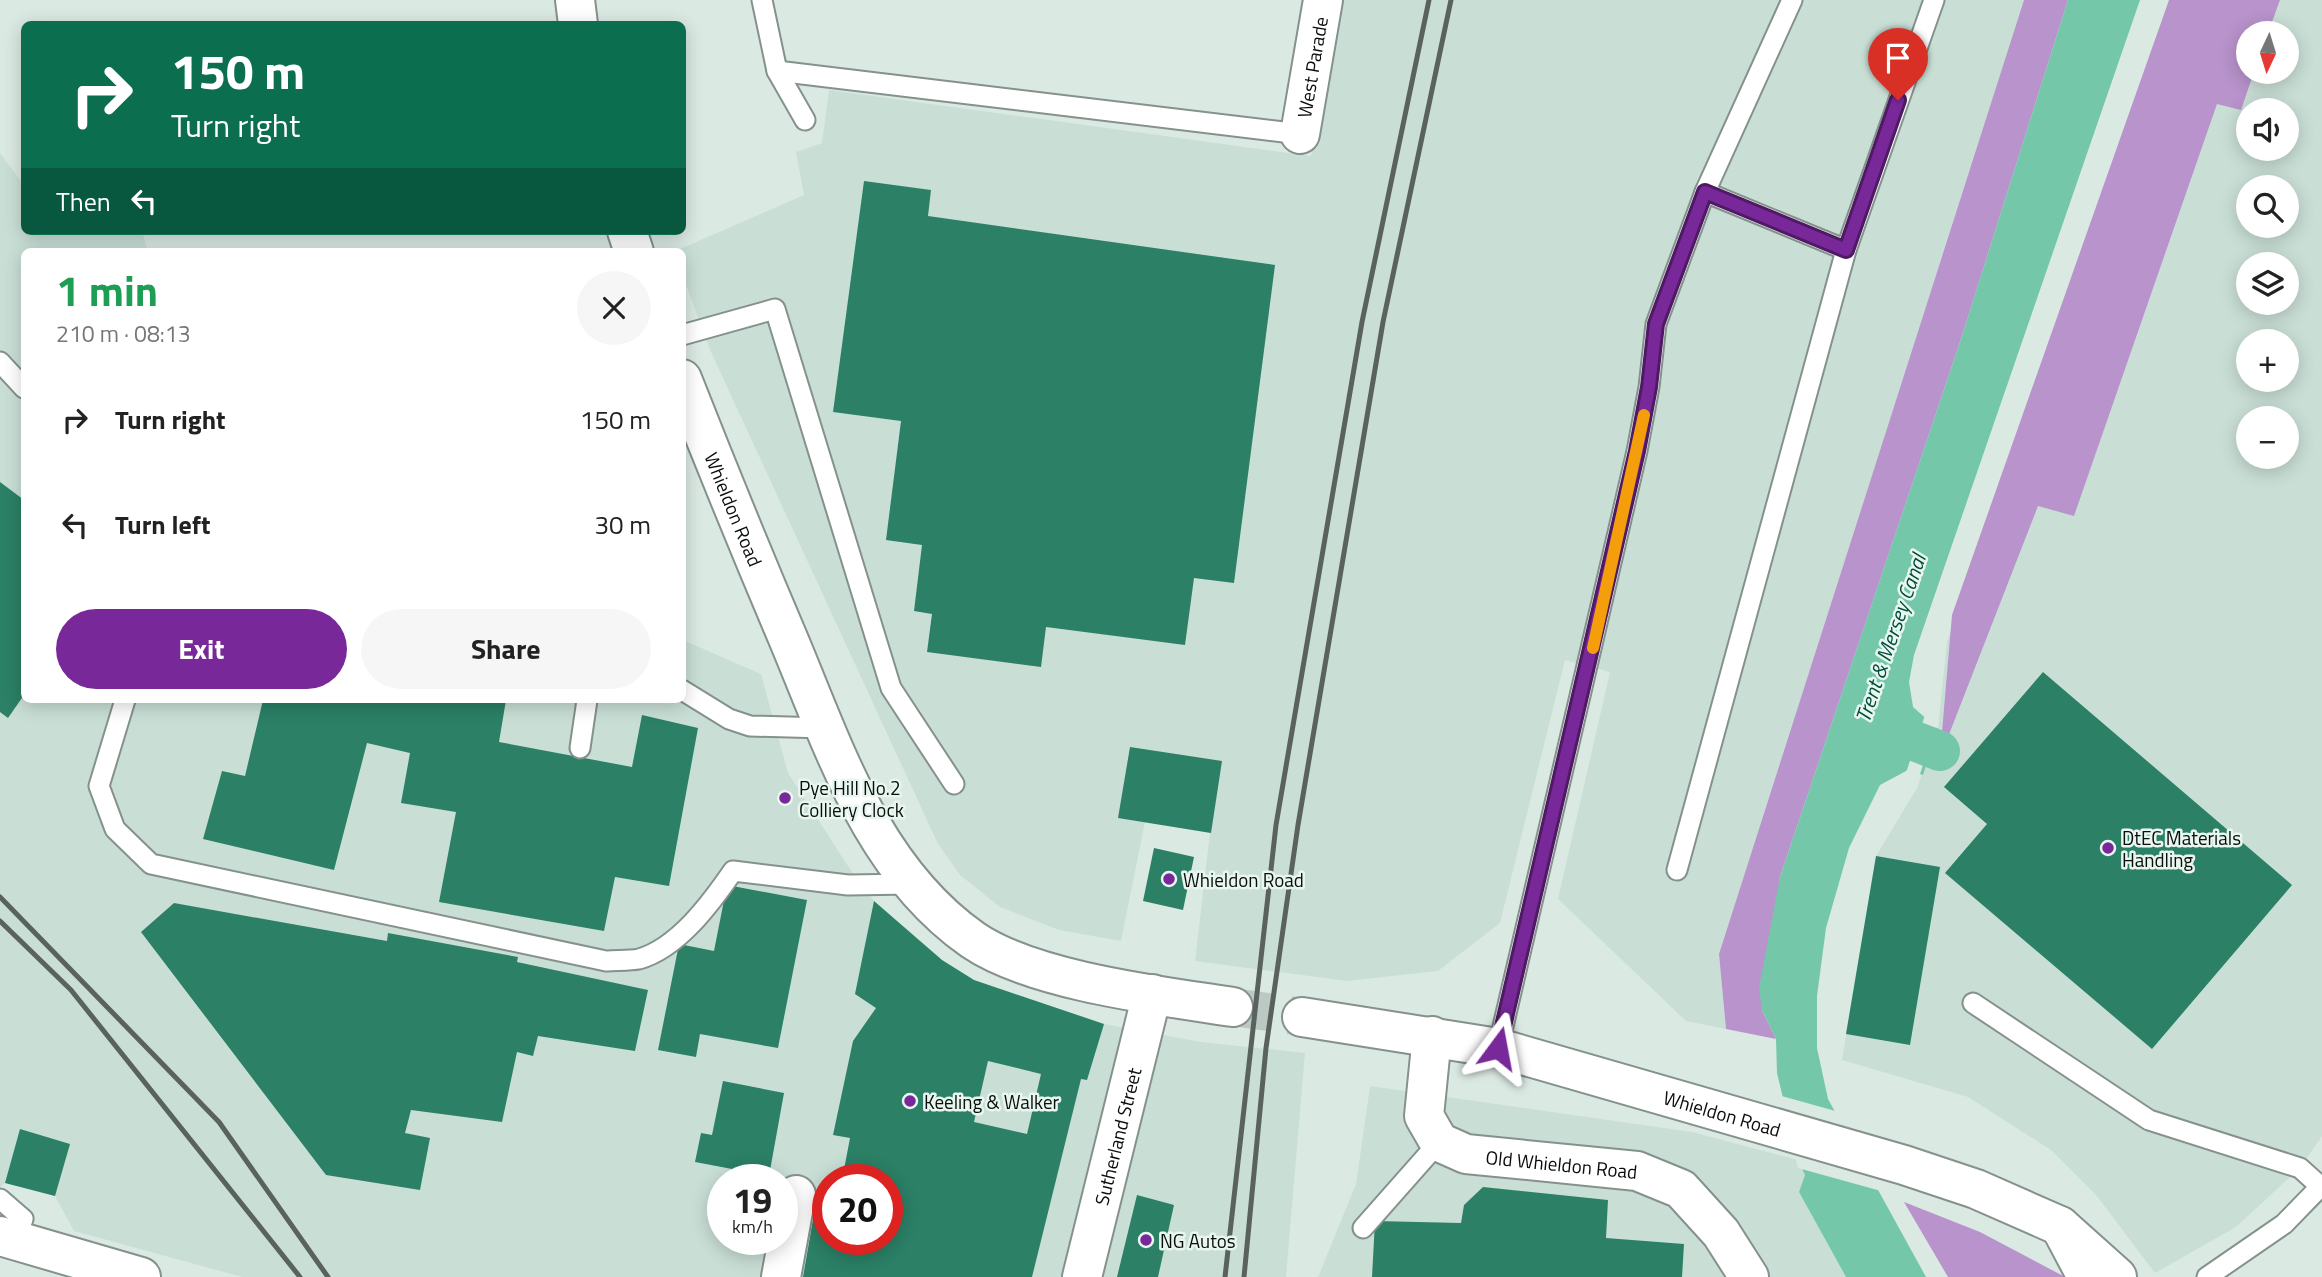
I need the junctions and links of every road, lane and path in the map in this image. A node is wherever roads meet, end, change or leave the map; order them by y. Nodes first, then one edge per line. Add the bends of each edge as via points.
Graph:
1 (575, 0) edge
2 (762, 0) edge
3 (1323, 0) edge
4 (1792, 0) edge
5 (1934, 0) edge
6 (578, 21) edge
7 (777, 71) junction
8 (805, 120) dead end
9 (1300, 134) joint
10 (1705, 192) junction
11 (1846, 250) junction
12 (686, 334) edge
13 (0, 362) edge
14 (21, 385) edge
15 (686, 389) edge
16 (686, 692) edge
17 (124, 703) edge
18 (587, 703) edge
19 (825, 728) junction
20 (580, 748) dead end
21 (954, 784) dead end
22 (1676, 870) dead end
23 (912, 884) junction
24 (1152, 994) junction
25 (1973, 1003) dead end
26 (1233, 1007) tunnel mouth
27 (1302, 1017) tunnel mouth
28 (1432, 1036) junction
29 (1498, 1048) junction
30 (1439, 1142) junction
31 (2321, 1186) edge
32 (0, 1199) edge
33 (2060, 1226) junction
34 (1363, 1228) dead end
35 (8, 1238) edge
36 (785, 1255) edge
37 (141, 1277) edge
38 (781, 1277) edge
39 (1082, 1277) edge
40 (1749, 1277) edge
41 (2087, 1277) edge
42 (2117, 1277) edge
43 (2207, 1277) edge

1 - 6 main road
2 - 7 lane
3 - 9 main road, West Parade
4 - 10 lane
5 - 11 lane
7 - 8 lane
7 - 9 lane
10 - 11 lane
10 - 29 lane via 1656,324 1637,451
11 - 22 lane
12 - 21 lane via 775,309 891,688
13 - 14 lane
15 - 19 main road, Whieldon Road
16 - 19 lane via 729,719 750,726
17 - 23 lane via 99,786 115,829 151,864 606,961 639,958 672,940 706,910 733,871 849,885
18 - 20 lane
19 - 23 main road, Whieldon Road via 860,810
23 - 24 main road, Whieldon Road via 975,942 1079,979
24 - 26 main road, Whieldon Road
24 - 39 main road, Sutherland Street
25 - 31 lane via 2148,1120 2300,1168
27 - 28 main road, Whieldon Road
28 - 29 main road, Whieldon Road
28 - 30 main road via 1424,1116
29 - 33 main road, Whieldon Road via 1904,1165 1976,1189
30 - 34 lane
30 - 40 main road, Old Whieldon Road via 1466,1154 1637,1171 1681,1189 1721,1233
31 - 43 lane via 2284,1224
32 - 35 lane via 23,1219
33 - 41 main road
33 - 42 main road, Whieldon Road
35 - 37 main road
36 - 38 main road

